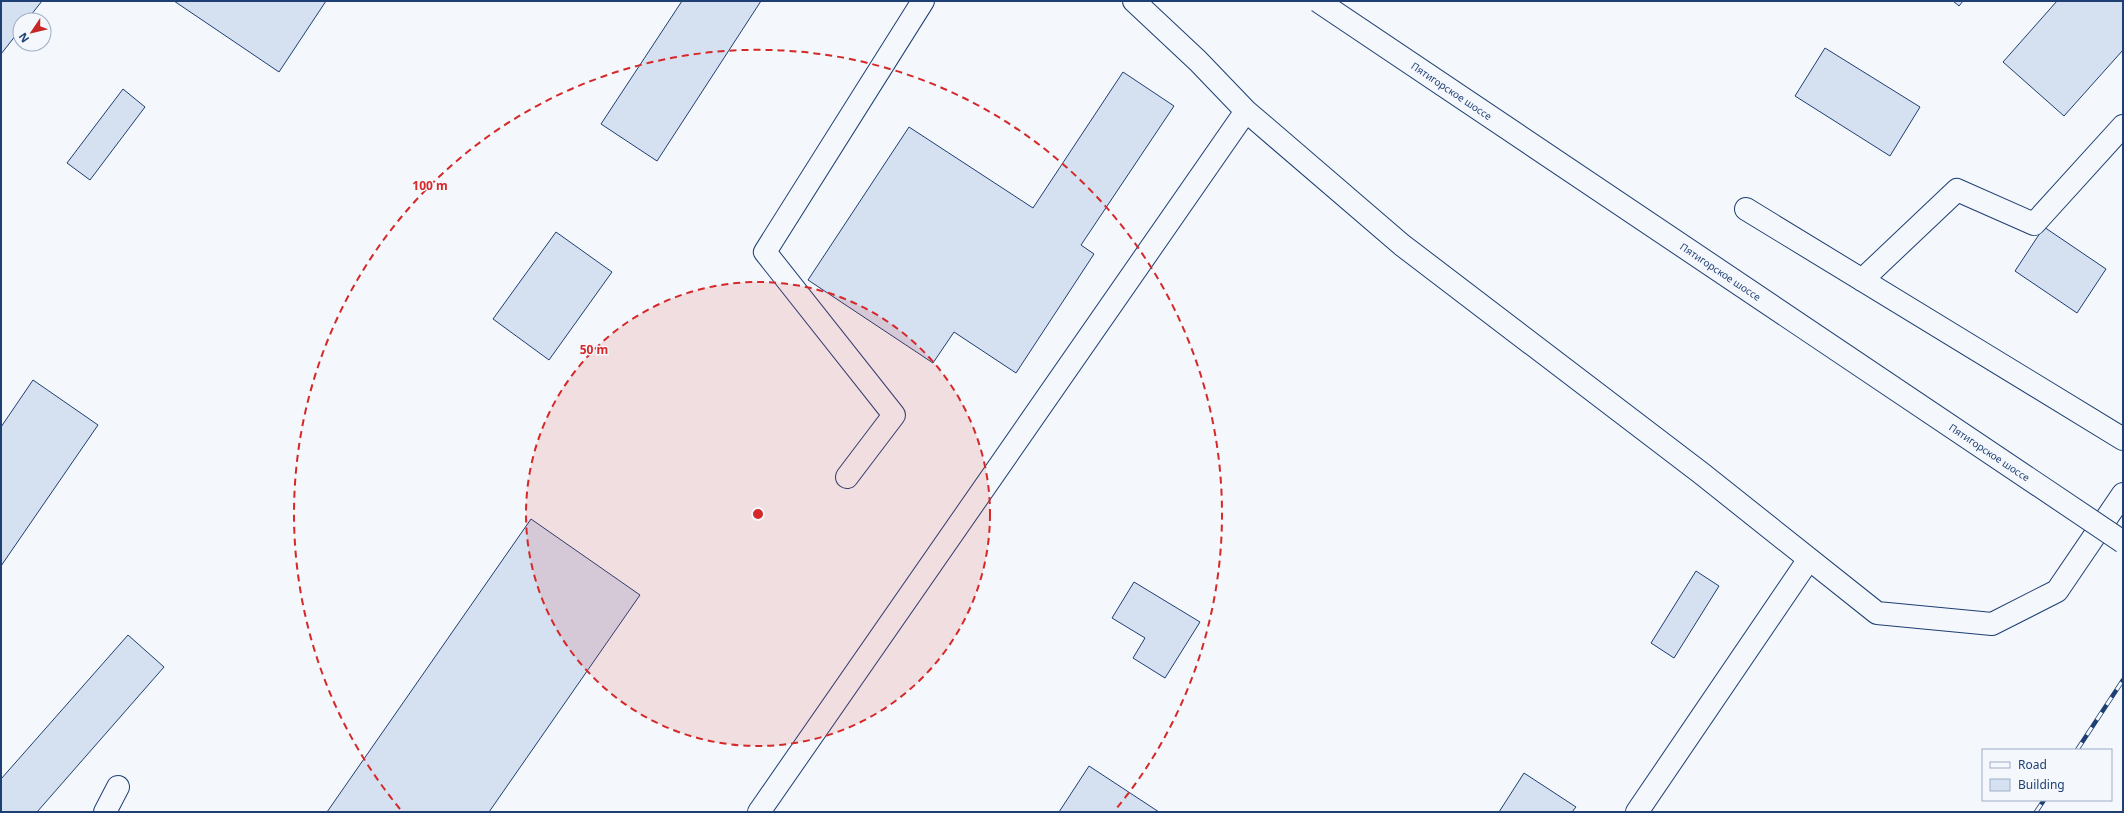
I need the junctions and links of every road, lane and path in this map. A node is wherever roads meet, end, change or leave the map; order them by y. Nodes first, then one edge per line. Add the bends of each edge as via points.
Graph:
1 (923, 1) edge
2 (1134, 1) edge
3 (1318, 1) edge
4 (1246, 111) junction
5 (2123, 126) edge
6 (1746, 209) dead end
7 (1862, 280) junction
8 (2123, 439) edge
9 (847, 477) dead end
10 (2123, 494) edge
11 (2123, 542) edge
12 (1809, 559) junction
13 (118, 786) dead end
14 (105, 812) edge
15 (760, 812) edge
16 (1638, 812) edge

1 - 9 main road via 765,252 894,415
2 - 4 main road via 1198,61
3 - 11 main road, Пятигорское шоссе, bridge
4 - 12 main road via 1402,245 1701,473
4 - 15 main road
5 - 7 main road via 2034,224 1957,190
6 - 7 main road
7 - 8 main road
10 - 12 main road via 2057,591 1992,624 1877,614
12 - 16 main road
13 - 14 main road

